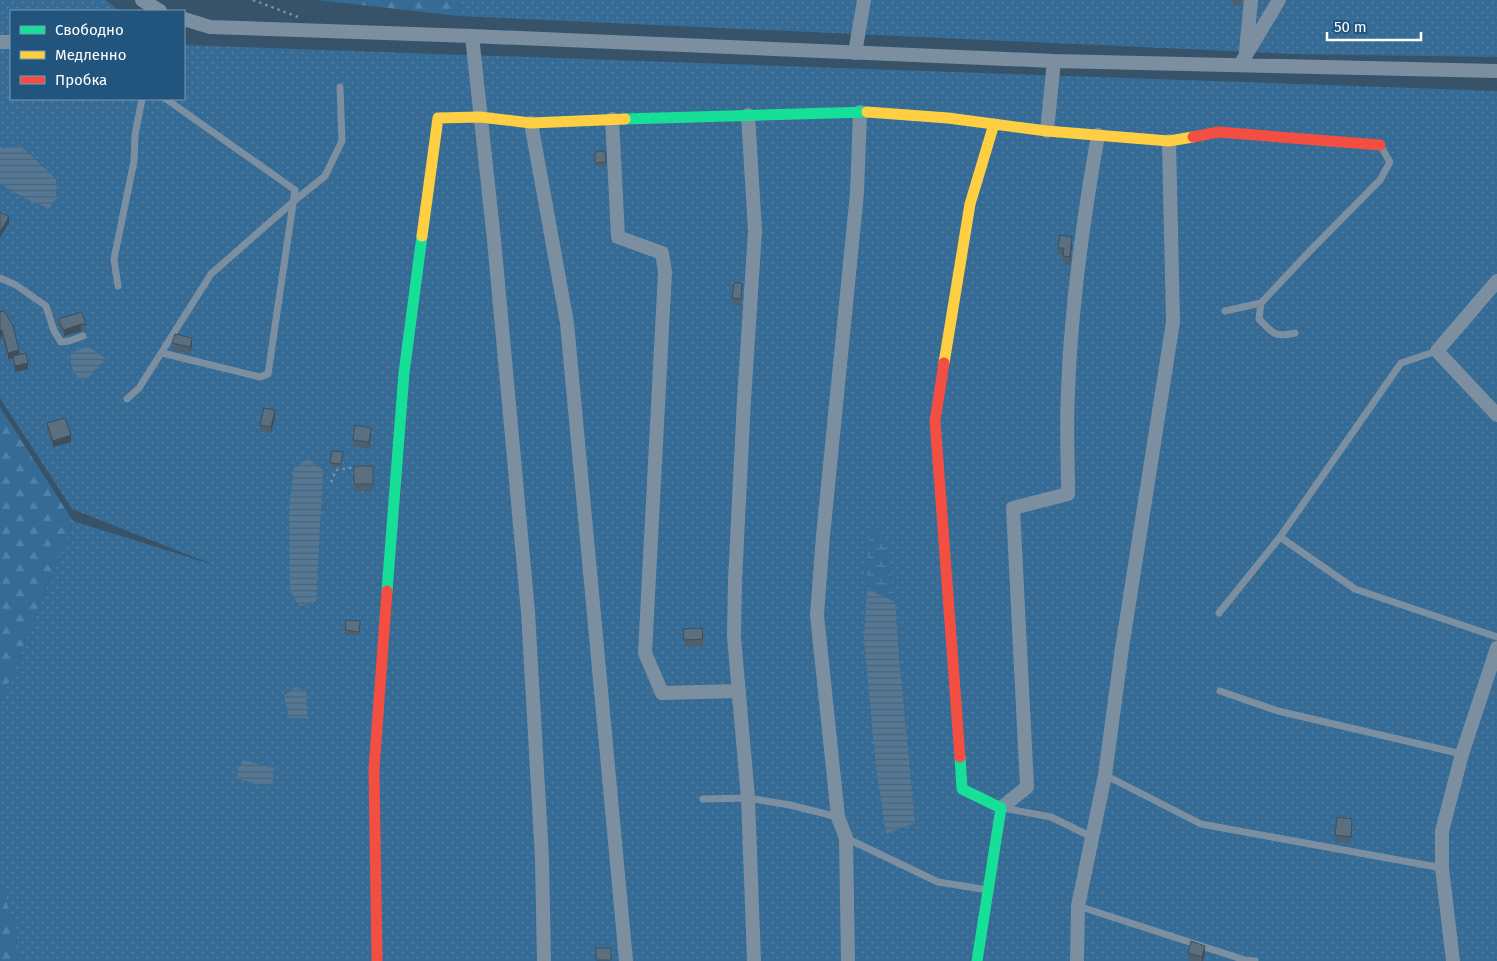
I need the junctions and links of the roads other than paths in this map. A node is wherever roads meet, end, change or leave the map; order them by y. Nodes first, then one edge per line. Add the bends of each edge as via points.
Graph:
1 (142, 0) edge
2 (864, 0) edge
3 (1251, 0) edge
4 (1279, 0) edge
5 (158, 10) edge
6 (185, 19) edge
7 (472, 36) junction
8 (855, 53) junction
9 (1243, 60) junction
10 (1054, 61) junction
11 (1497, 71) edge
12 (340, 86) dead end
13 (142, 100) edge
14 (167, 100) edge
15 (860, 112) junction
16 (748, 115) junction
17 (480, 117) junction
18 (612, 119) junction
19 (531, 122) junction
20 (994, 124) junction
21 (1047, 131) junction
22 (1098, 135) junction
23 (1170, 141) junction
24 (1380, 145) joint
25 (294, 201) junction
26 (0, 278) edge
27 (1497, 281) edge
28 (118, 286) dead end
29 (1261, 303) junction
30 (1225, 311) dead end
31 (1295, 333) dead end
32 (83, 336) dead end
33 (1437, 351) junction
34 (162, 353) junction
35 (128, 399) dead end
36 (1497, 415) edge
37 (1280, 537) junction
38 (1219, 613) dead end
39 (1497, 638) edge
40 (1497, 648) edge
41 (739, 691) junction
42 (1220, 691) dead end
43 (1462, 754) junction
44 (1105, 775) junction
45 (748, 798) junction
46 (703, 799) dead end
47 (1001, 808) junction
48 (838, 817) junction
49 (1092, 837) junction
50 (846, 838) junction
51 (1442, 868) junction
52 (988, 890) junction
53 (1078, 906) junction
54 (377, 961) edge
55 (544, 961) edge
56 (626, 961) edge
57 (754, 961) edge
58 (848, 961) edge
59 (977, 961) edge
60 (1077, 961) edge
61 (1255, 961) edge
62 (1452, 961) edge

1 - 5 street
2 - 8 street
3 - 9 street
4 - 9 street
6 - 7 street via 210,27
7 - 8 street
7 - 17 street
8 - 10 street
9 - 10 street
9 - 11 street
10 - 21 street
12 - 25 lane via 342,141 325,176
13 - 28 lane via 134,161 114,259
14 - 25 lane via 295,190
15 - 16 street
15 - 20 street
15 - 48 street via 857,193 822,536 818,614
16 - 18 street
16 - 41 street via 755,231 735,581 734,637
17 - 19 street
17 - 54 street via 438,118 404,372 374,769
17 - 55 street via 528,612 542,858
18 - 19 street
18 - 41 street via 618,236 662,253 665,272 645,653 662,693
19 - 56 street via 567,323
20 - 21 street
20 - 47 street via 970,204 935,421 962,789
21 - 22 street
22 - 23 street
22 - 47 street via 1071,333 1068,494 1014,508 1027,787
23 - 24 street via 1218,132
23 - 44 street via 1173,322
24 - 29 lane via 1390,162 1380,180
25 - 34 lane via 211,274
25 - 34 lane via 268,374 260,377
26 - 32 lane via 46,306 61,342
27 - 33 street
29 - 30 lane
29 - 31 lane via 1259,319 1270,332 1283,336
33 - 36 street
33 - 37 lane via 1401,363
34 - 35 lane
37 - 38 lane
37 - 39 lane via 1355,589
40 - 43 street
41 - 45 street
42 - 43 lane via 1278,711
43 - 51 street via 1442,831
44 - 49 street
44 - 51 lane via 1201,824
45 - 46 lane
45 - 48 lane via 790,804
45 - 57 street
47 - 49 lane via 1051,817
47 - 52 street
48 - 50 street
49 - 53 street
50 - 52 lane via 938,882
50 - 58 street
51 - 62 street
52 - 59 street
53 - 60 street
53 - 61 lane

